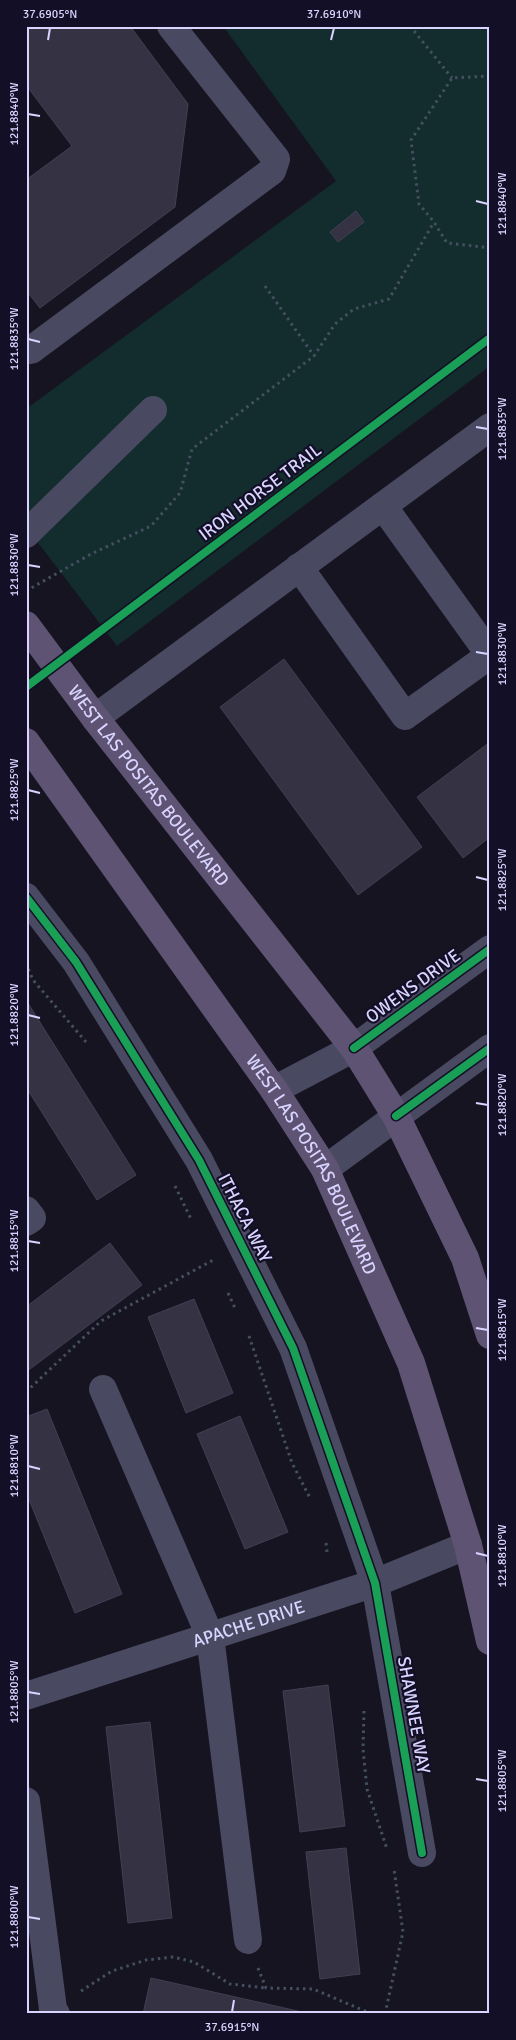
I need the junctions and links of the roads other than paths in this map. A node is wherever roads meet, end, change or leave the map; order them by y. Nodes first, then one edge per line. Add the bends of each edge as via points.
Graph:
1 (171, 26) edge
2 (26, 349) edge
3 (153, 410) dead end
4 (490, 427) edge
5 (383, 506) junction
6 (26, 534) edge
7 (299, 568) junction
8 (26, 625) edge
9 (95, 718) junction
10 (26, 742) edge
11 (26, 897) edge
12 (490, 949) edge
13 (354, 1048) junction
14 (490, 1048) edge
15 (274, 1090) junction
16 (396, 1116) junction
17 (325, 1169) junction
18 (26, 1210) edge
19 (26, 1222) edge
20 (490, 1335) edge
21 (103, 1389) dead end
22 (479, 1544) edge
23 (375, 1583) junction
24 (210, 1636) junction
25 (490, 1641) edge
26 (26, 1696) edge
27 (26, 1801) edge
28 (422, 1853) dead end
29 (30, 1867) edge
30 (248, 1940) road end
31 (52, 2012) edge

1 - 2 street via 276,159 272,171 31,350
3 - 6 street
4 - 5 street
5 - 7 street
5 - 7 street via 490,655 405,716
7 - 9 street
8 - 9 main road, WEST LAS POSITAS BOULEVARD
9 - 13 main road, WEST LAS POSITAS BOULEVARD
10 - 15 main road, WEST LAS POSITAS BOULEVARD
11 - 23 street, ITHACA WAY via 76,962 199,1160 293,1348
12 - 13 street, OWENS DRIVE
13 - 15 street, OWENS DRIVE
13 - 16 main road, WEST LAS POSITAS BOULEVARD
14 - 16 street
15 - 17 main road, WEST LAS POSITAS BOULEVARD
16 - 17 street
16 - 20 main road, WEST LAS POSITAS BOULEVARD via 465,1258
17 - 22 main road, WEST LAS POSITAS BOULEVARD via 411,1363
18 - 19 street via 32,1218
21 - 24 street
22 - 23 street, APACHE DRIVE
22 - 25 main road, WEST LAS POSITAS BOULEVARD
23 - 24 street, APACHE DRIVE
23 - 28 street, SHAWNEE WAY
24 - 26 street, APACHE DRIVE
24 - 30 street
27 - 29 street
29 - 31 street

